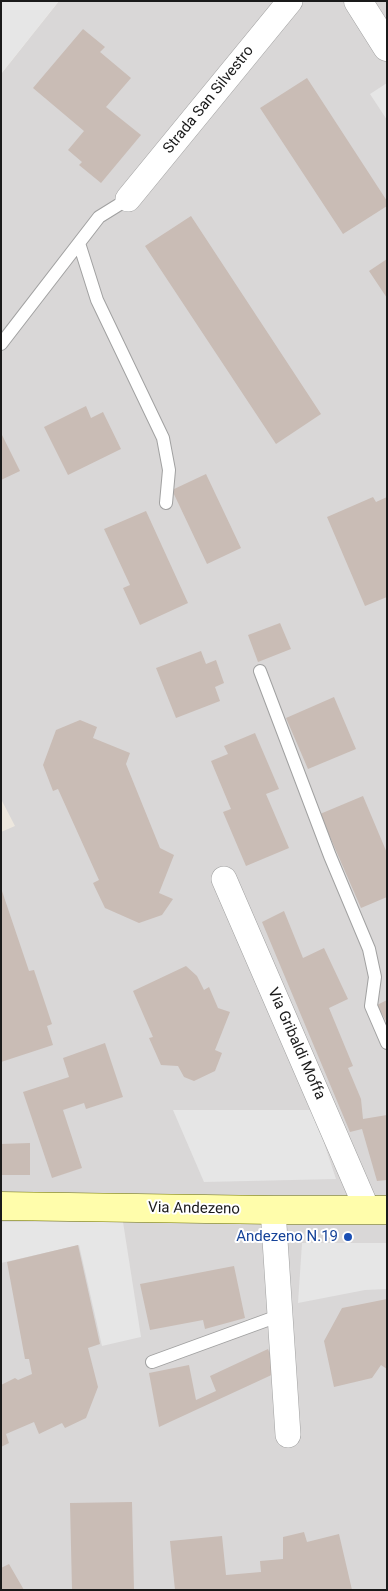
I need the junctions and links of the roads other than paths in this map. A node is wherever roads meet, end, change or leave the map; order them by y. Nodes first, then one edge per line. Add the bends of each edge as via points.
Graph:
1 (290, 1) edge
2 (358, 1) edge
3 (387, 47) edge
4 (128, 199) joint
5 (79, 243) junction
6 (1, 344) edge
7 (166, 503) dead end
8 (260, 671) dead end
9 (224, 879) dead end
10 (387, 1043) edge
11 (1, 1206) edge
12 (377, 1209) edge
13 (273, 1210) junction
14 (280, 1315) junction
15 (152, 1362) dead end
16 (288, 1435) dead end

1 - 4 street, Strada San Silvestro
2 - 3 street
4 - 5 lane via 99,217
5 - 6 lane
5 - 7 lane via 97,300 162,438 169,470
8 - 10 lane via 369,949 375,976 371,1006
9 - 12 street, Via Gribaldi Moffa
11 - 13 main road, Via Andezeno
12 - 13 main road, Via Andezeno
13 - 14 street
14 - 15 lane
14 - 16 street

